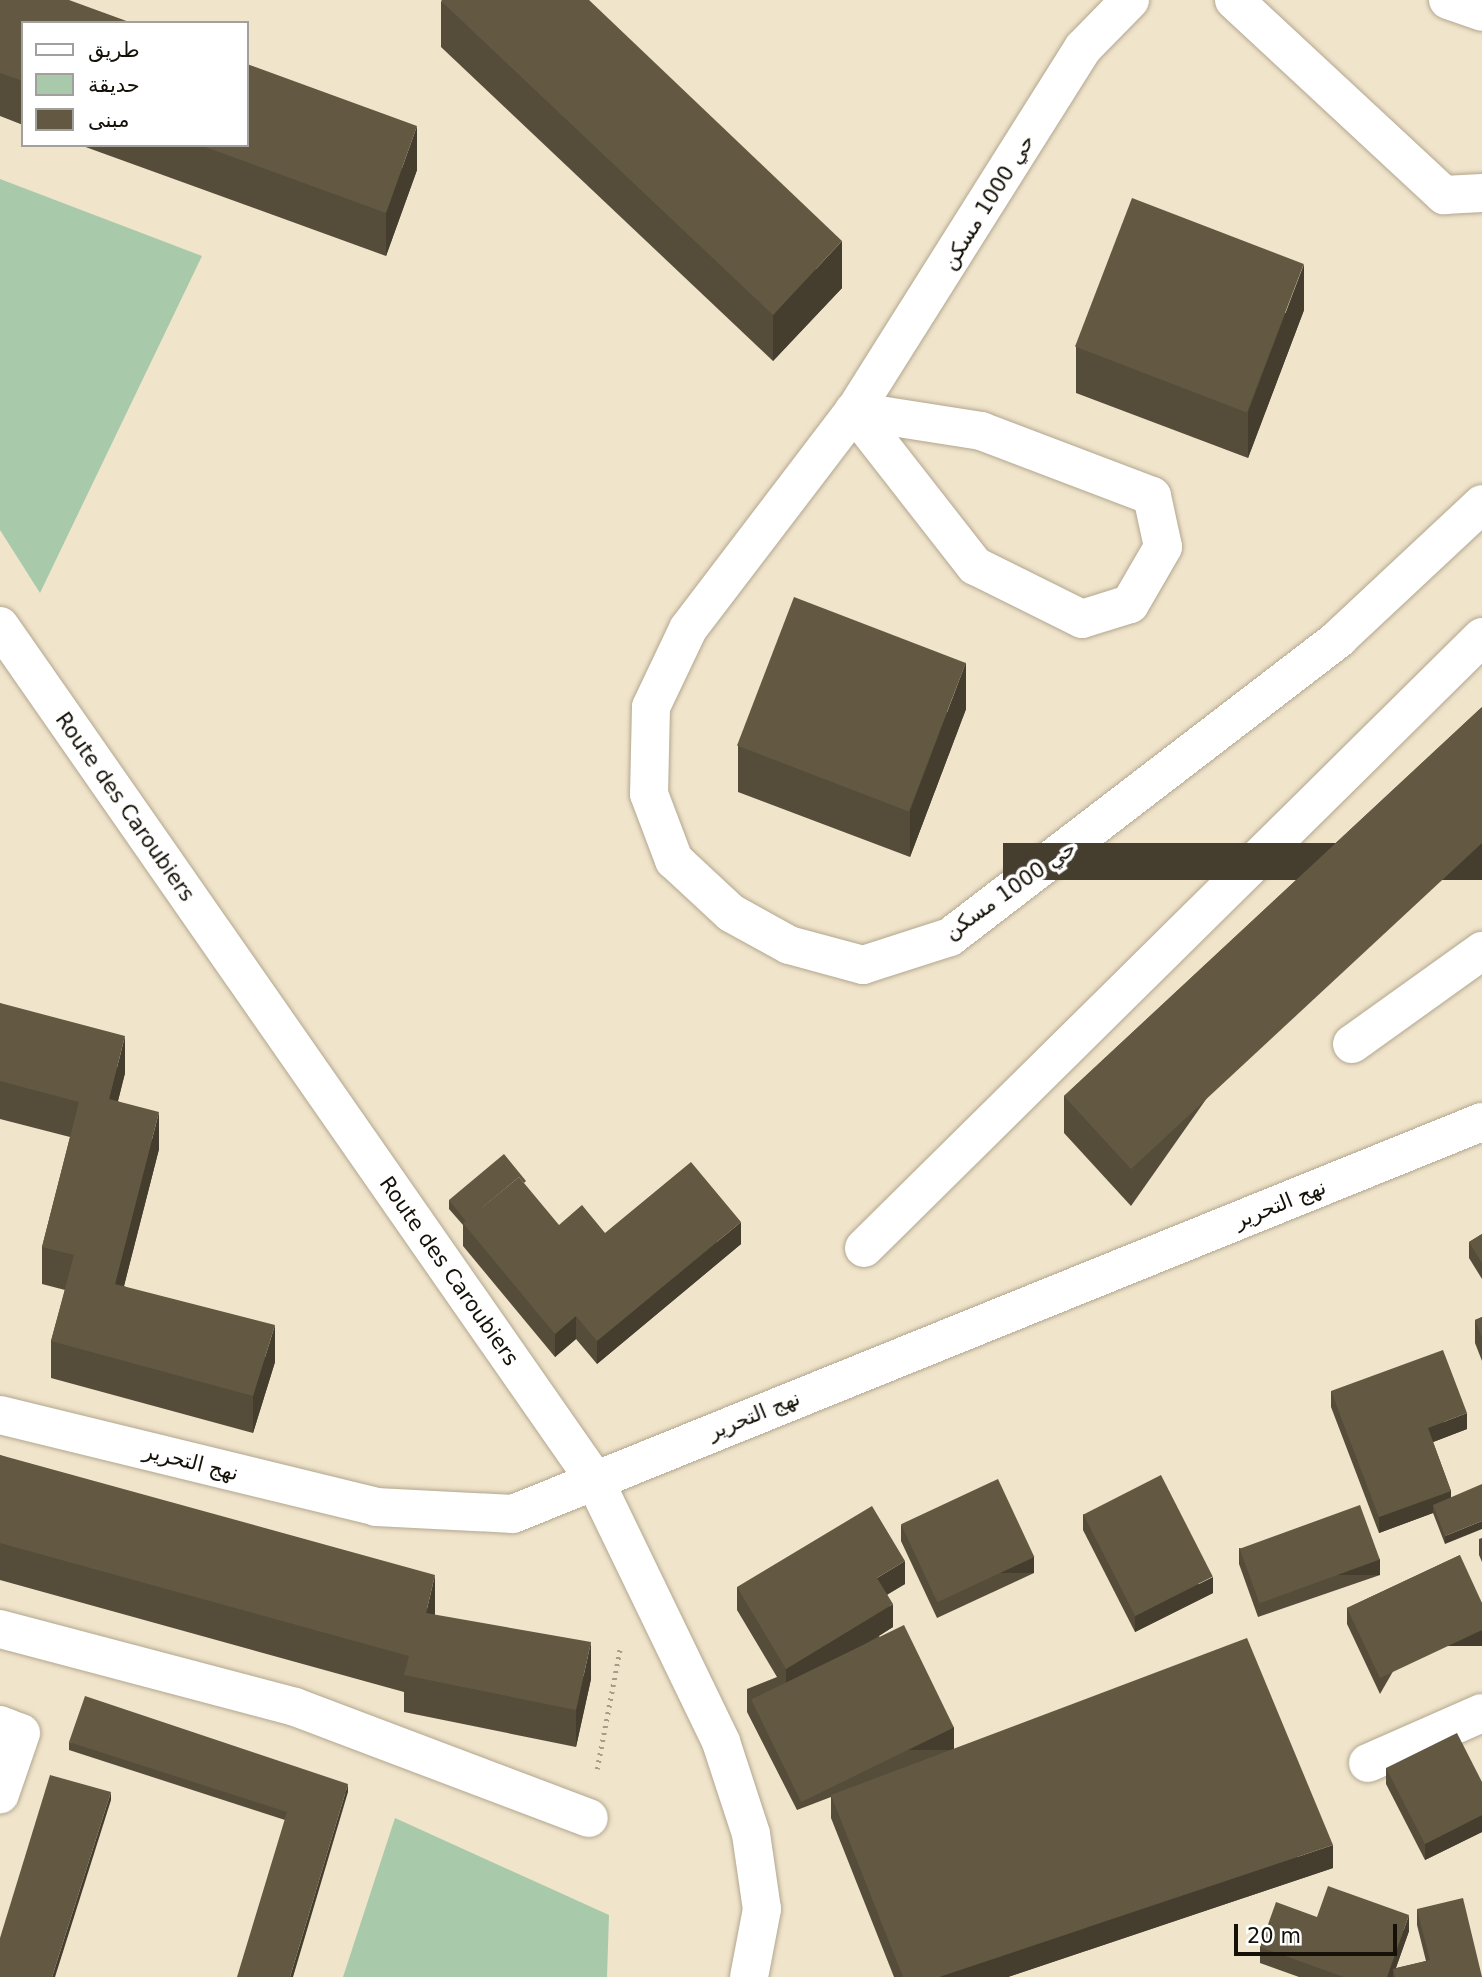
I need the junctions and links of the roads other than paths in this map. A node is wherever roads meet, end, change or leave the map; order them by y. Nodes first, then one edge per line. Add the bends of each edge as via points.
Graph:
1 (1130, 0) edge
2 (1234, 0) edge
3 (1448, 0) edge
4 (1482, 12) edge
5 (1482, 193) edge
6 (854, 411) junction
7 (1482, 503) edge
8 (0, 626) edge
9 (1482, 637) edge
10 (11, 664) edge
11 (1482, 951) edge
12 (1352, 1044) dead end
13 (1482, 1122) edge
14 (864, 1248) dead end
15 (0, 1415) edge
16 (594, 1479) junction
17 (0, 1629) edge
18 (1482, 1713) edge
19 (0, 1725) edge
20 (1368, 1763) dead end
21 (0, 1794) edge
22 (589, 1818) road end
23 (749, 1977) edge

1 - 6 street, حي 1000 مسكن via 1083,48
2 - 5 street via 1444,195
3 - 4 street
6 - 6 street via 975,566 1082,619 1130,604 1163,547 1152,496 981,431
6 - 7 street, حي 1000 مسكن via 688,629 651,707 649,794 674,860 731,913 789,945 863,965 950,937 1031,880 1339,638
8 - 10 street, Route des Caroubiers
9 - 14 street
10 - 16 street, Route des Caroubiers
11 - 12 street
13 - 16 street, نهج التحرير
15 - 16 street, نهج التحرير via 376,1507 513,1514
16 - 23 street, Route des Caroubiers via 721,1742 751,1835 762,1909
17 - 22 street via 295,1707
18 - 20 street
19 - 21 street via 21,1733

